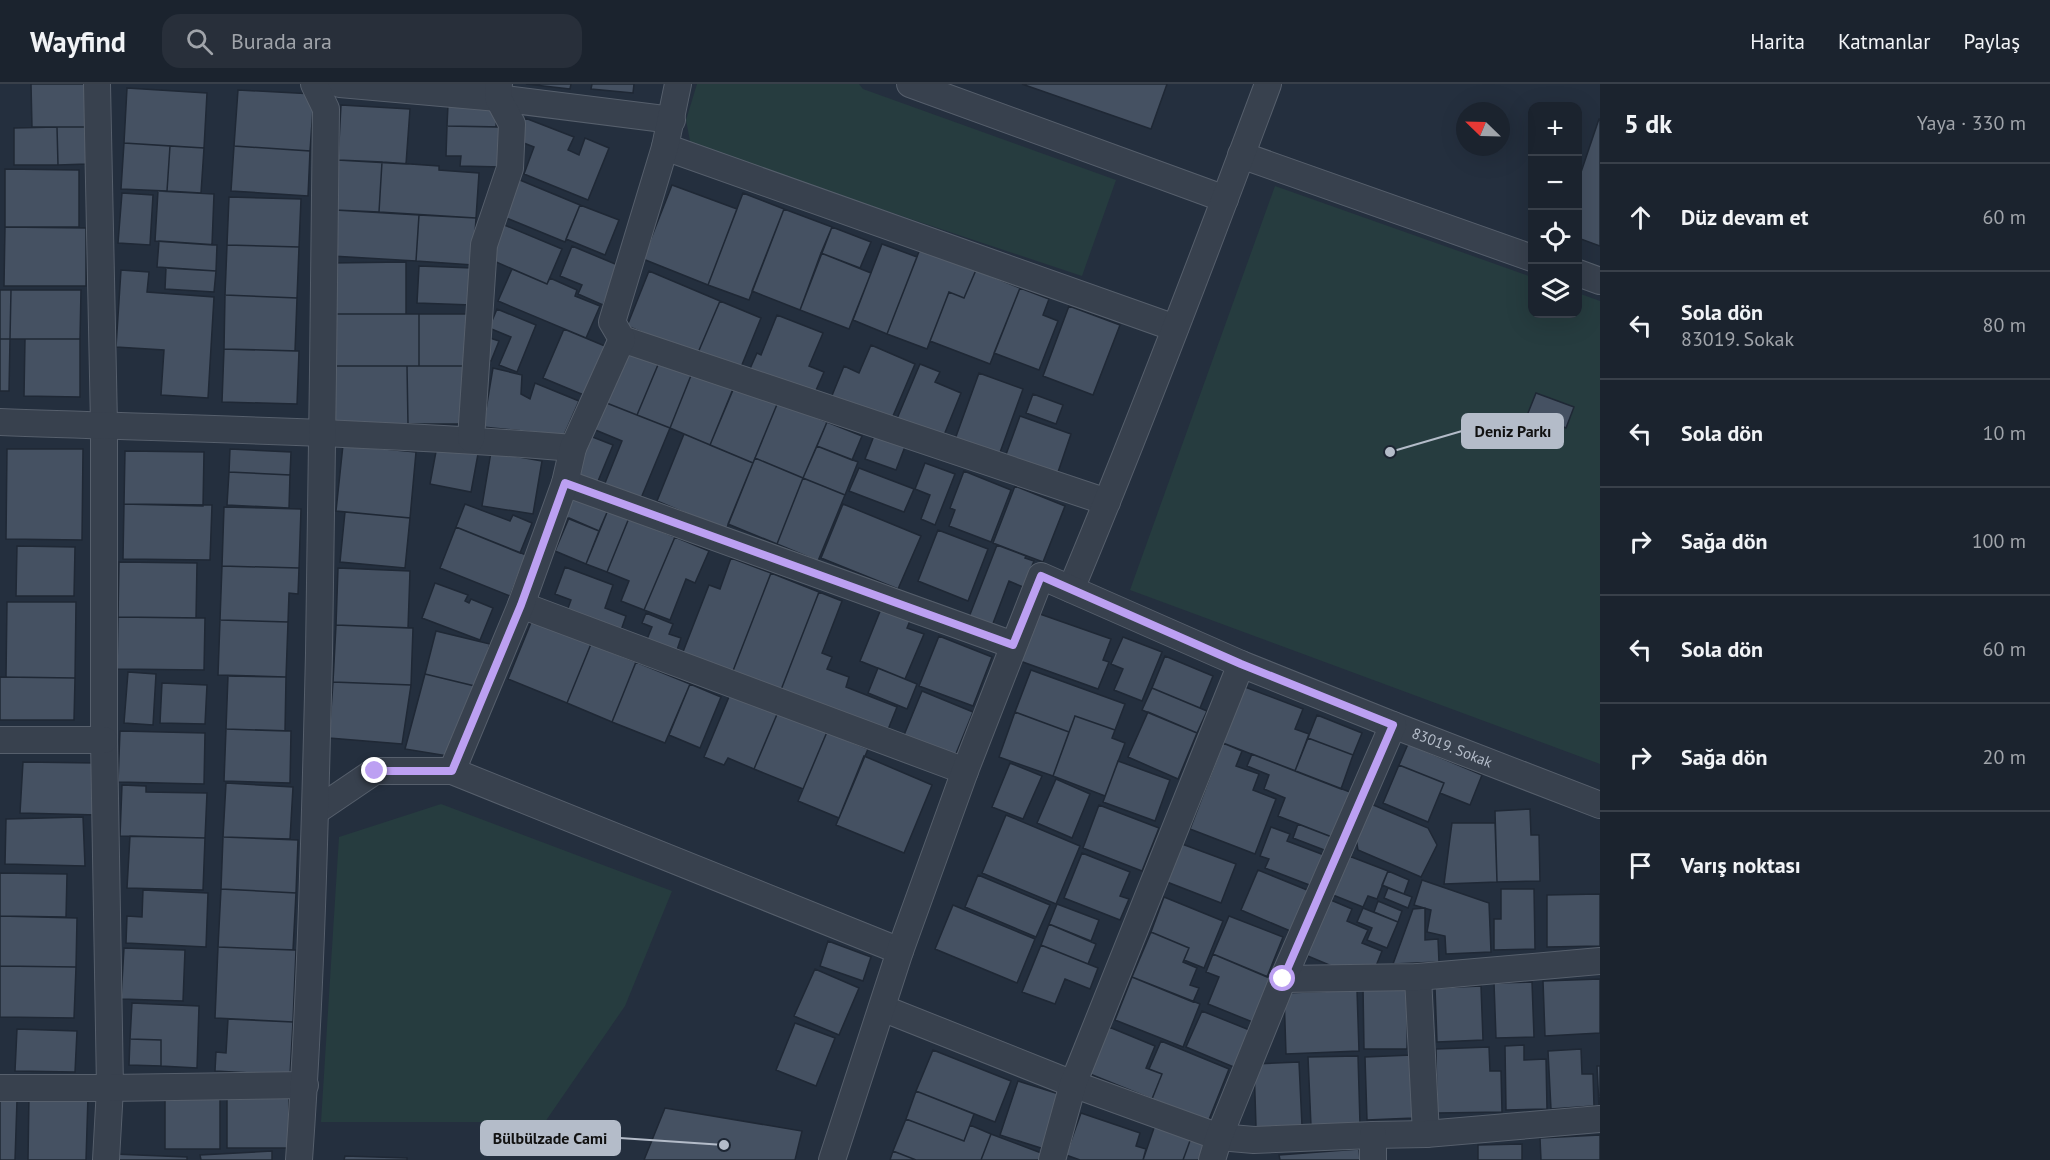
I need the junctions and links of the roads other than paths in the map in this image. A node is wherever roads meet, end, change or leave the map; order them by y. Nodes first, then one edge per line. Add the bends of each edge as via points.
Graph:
1 (97, 84) edge
2 (314, 84) edge
3 (340, 84) edge
4 (678, 84) edge
5 (910, 84) edge
6 (1268, 84) edge
7 (498, 91) edge
8 (672, 120) junction
9 (665, 147) junction
10 (1241, 155) junction
11 (1225, 199) junction
12 (1528, 256) edge
13 (1582, 274) edge
14 (1600, 281) edge
15 (1175, 328) junction
16 (622, 339) junction
17 (0, 422) edge
18 (104, 425) junction
19 (323, 432) junction
20 (471, 439) junction
21 (573, 448) junction
22 (565, 483) junction
23 (1107, 502) junction
24 (1071, 589) junction
25 (521, 605) junction
26 (1013, 645) junction
27 (1241, 664) junction
28 (1393, 725) junction
29 (0, 740) edge
30 (104, 740) junction
31 (452, 771) junction
32 (965, 771) junction
33 (1600, 805) edge
34 (316, 810) junction
35 (900, 951) junction
36 (1600, 961) edge
37 (1418, 977) junction
38 (1283, 979) junction
39 (882, 1008) junction
40 (1073, 1084) junction
41 (305, 1085) junction
42 (0, 1088) edge
43 (110, 1088) junction
44 (1600, 1119) edge
45 (1426, 1134) junction
46 (1373, 1135) junction
47 (1215, 1148) edge
48 (106, 1160) edge
49 (299, 1160) edge
50 (832, 1160) edge
51 (1052, 1160) edge
52 (1373, 1160) edge

1 - 18 street
2 - 19 street via 326,109
3 - 7 street
4 - 8 street
5 - 11 street
6 - 10 street
7 - 8 street
7 - 20 street via 512,124 510,168 484,245
8 - 9 street
9 - 15 street
9 - 16 street via 612,322
10 - 11 street
10 - 12 street
11 - 15 street
13 - 14 street
15 - 23 street
16 - 21 street
16 - 23 street
17 - 18 street
18 - 19 street
18 - 30 street
19 - 20 street
19 - 34 street
20 - 21 street
21 - 22 street
22 - 25 street
22 - 26 street
23 - 24 street
24 - 26 street, 83019. Sokak via 1041,576
24 - 27 street, 83019. Sokak
25 - 31 street
25 - 32 street
26 - 32 street
27 - 28 street, 83019. Sokak
27 - 40 street
28 - 33 street, 83019. Sokak
28 - 38 street
29 - 30 street
30 - 43 street
31 - 34 street via 375,771
31 - 35 street
32 - 35 street
34 - 41 street
35 - 39 street
36 - 37 street
37 - 38 street
37 - 45 street
38 - 47 street
39 - 40 street
39 - 50 street
40 - 47 street
40 - 51 street
41 - 43 street
41 - 49 street
42 - 43 street
43 - 48 street
44 - 45 street
45 - 46 street
46 - 47 street via 1254,1140
46 - 52 street

